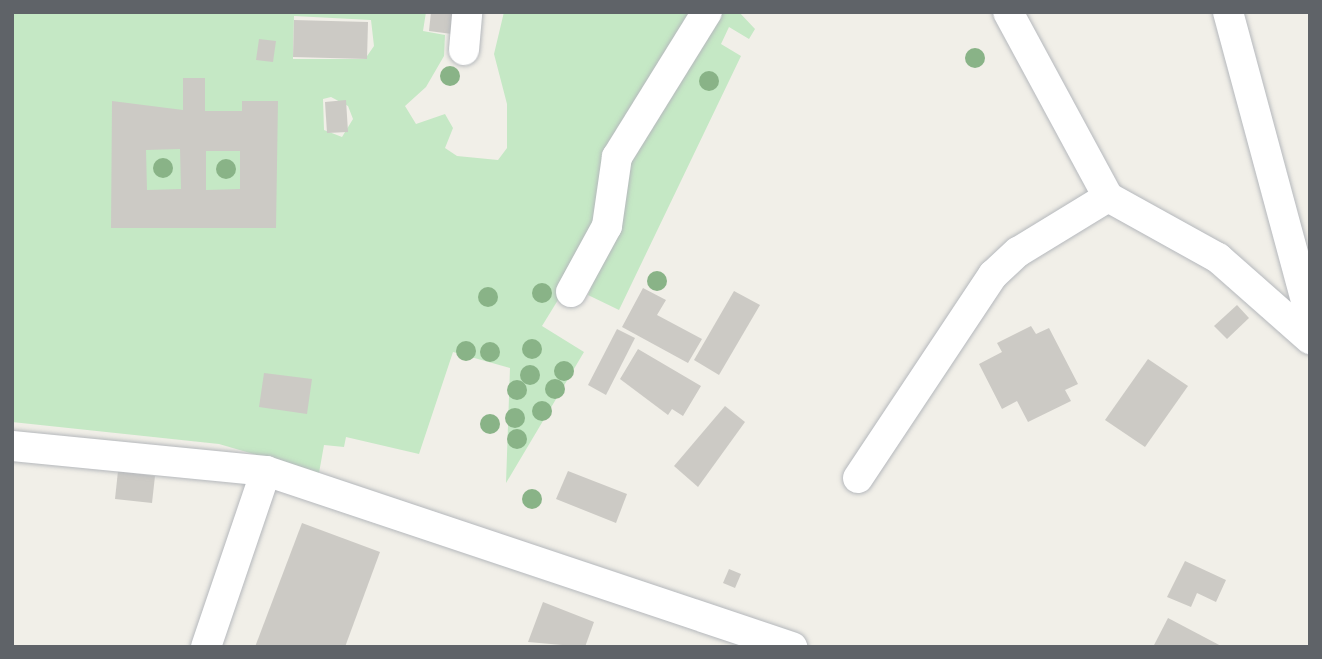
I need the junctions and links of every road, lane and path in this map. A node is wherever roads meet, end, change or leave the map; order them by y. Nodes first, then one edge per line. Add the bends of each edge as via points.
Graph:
1 (467, 12) edge
2 (707, 12) edge
3 (1008, 12) edge
4 (1228, 12) edge
5 (464, 50) dead end
6 (1108, 197) junction
7 (571, 292) dead end
8 (1310, 315) edge
9 (1310, 339) edge
10 (12, 446) edge
11 (266, 471) junction
12 (858, 478) dead end
13 (206, 647) edge
14 (792, 647) edge

1 - 5 street
2 - 7 street via 617,157 607,226
3 - 6 street
4 - 8 street
6 - 9 street via 1218,258
6 - 12 street via 1018,252 993,275
10 - 11 street
11 - 13 street
11 - 14 street

